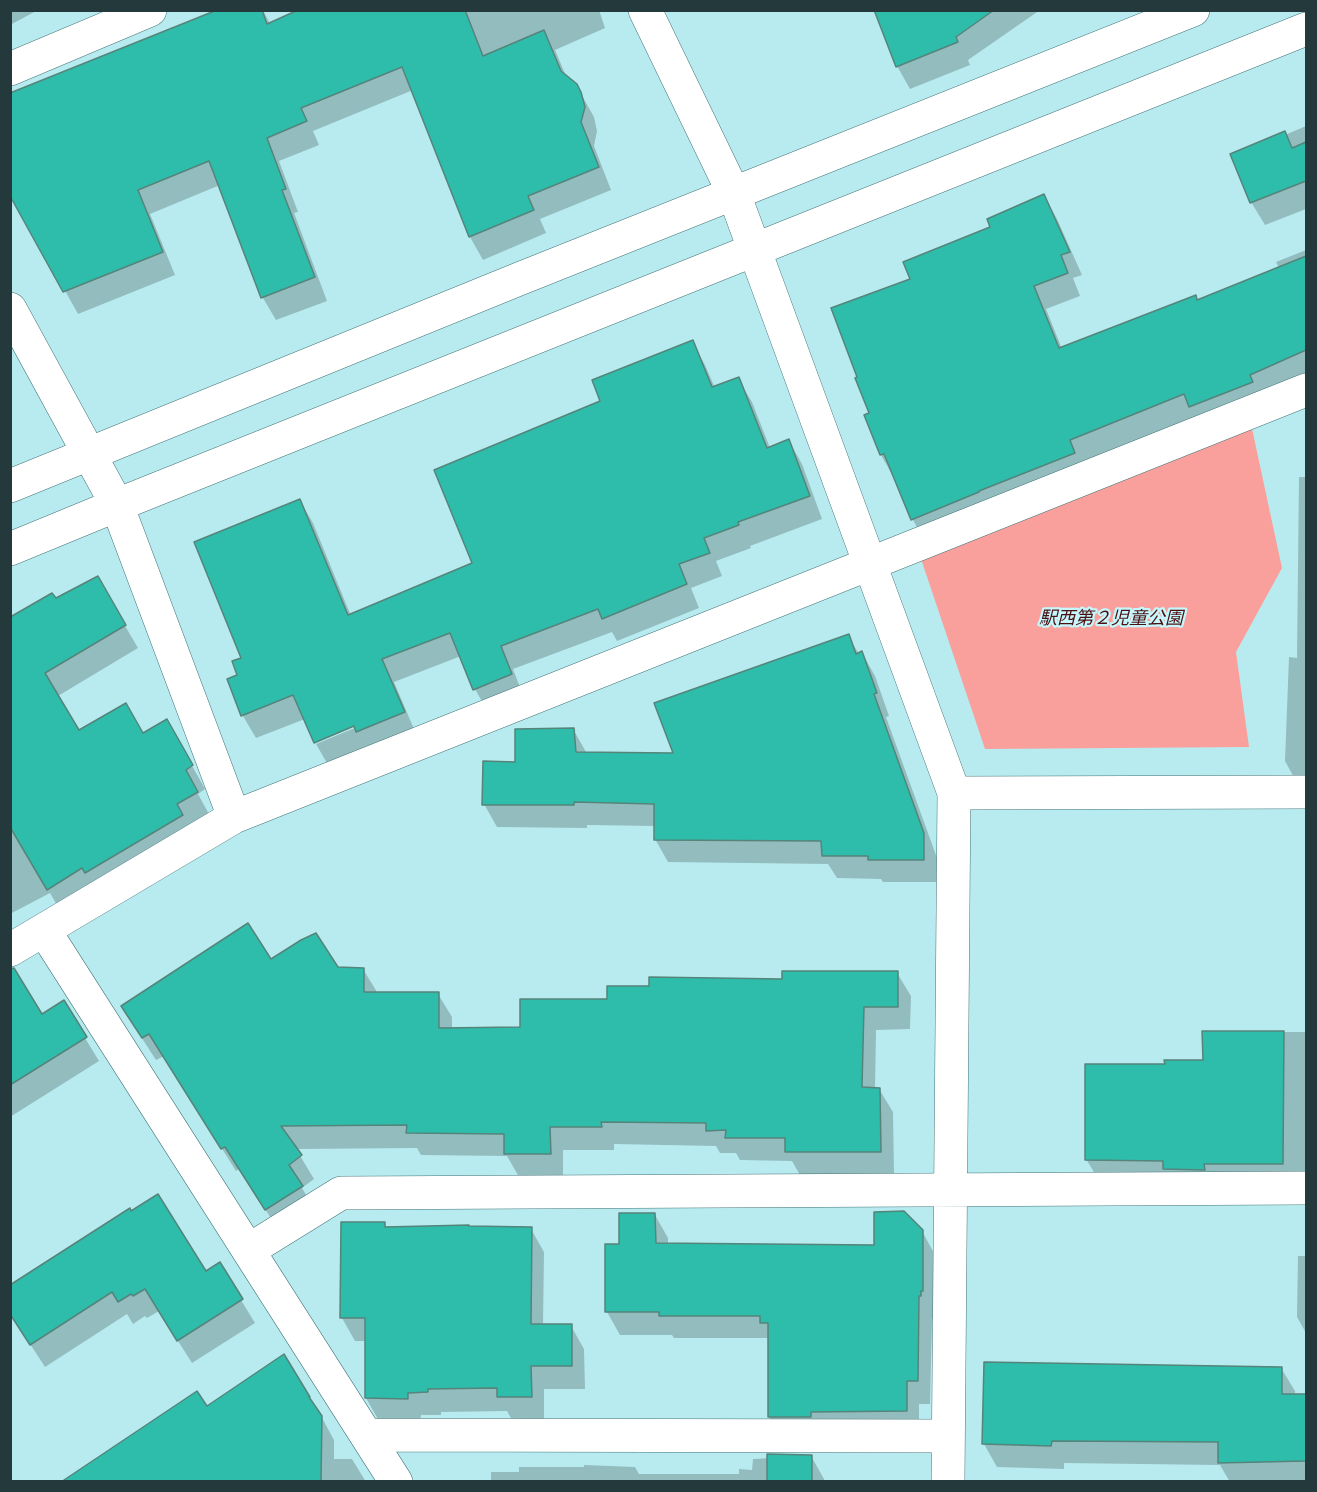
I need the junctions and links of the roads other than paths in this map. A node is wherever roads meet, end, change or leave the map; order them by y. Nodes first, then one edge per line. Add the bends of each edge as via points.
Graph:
1 (150, 10) edge
2 (645, 10) edge
3 (1193, 10) edge
4 (1306, 29) edge
5 (10, 69) edge
6 (734, 194) junction
7 (754, 249) junction
8 (10, 309) edge
9 (1306, 390) edge
10 (89, 455) junction
11 (10, 486) edge
12 (117, 505) junction
13 (10, 549) edge
14 (870, 562) junction
15 (1306, 792) edge
16 (954, 793) junction
17 (234, 817) junction
18 (44, 930) junction
19 (10, 950) edge
20 (1306, 1188) edge
21 (949, 1190) junction
22 (249, 1250) junction
23 (366, 1436) junction
24 (948, 1436) junction
25 (396, 1482) edge
26 (948, 1482) edge

1 - 5 street
2 - 6 street
3 - 6 street
4 - 7 street
6 - 7 street
6 - 10 street
7 - 12 street
7 - 14 street
8 - 10 street
9 - 14 street
10 - 11 street
10 - 12 street
12 - 13 street
12 - 17 street
14 - 16 street
14 - 17 street
15 - 16 street
16 - 21 street
17 - 18 street
18 - 19 street
18 - 22 street
20 - 21 street
21 - 22 street via 341,1193
21 - 24 street
22 - 23 street
23 - 24 street
23 - 25 street
24 - 26 street

